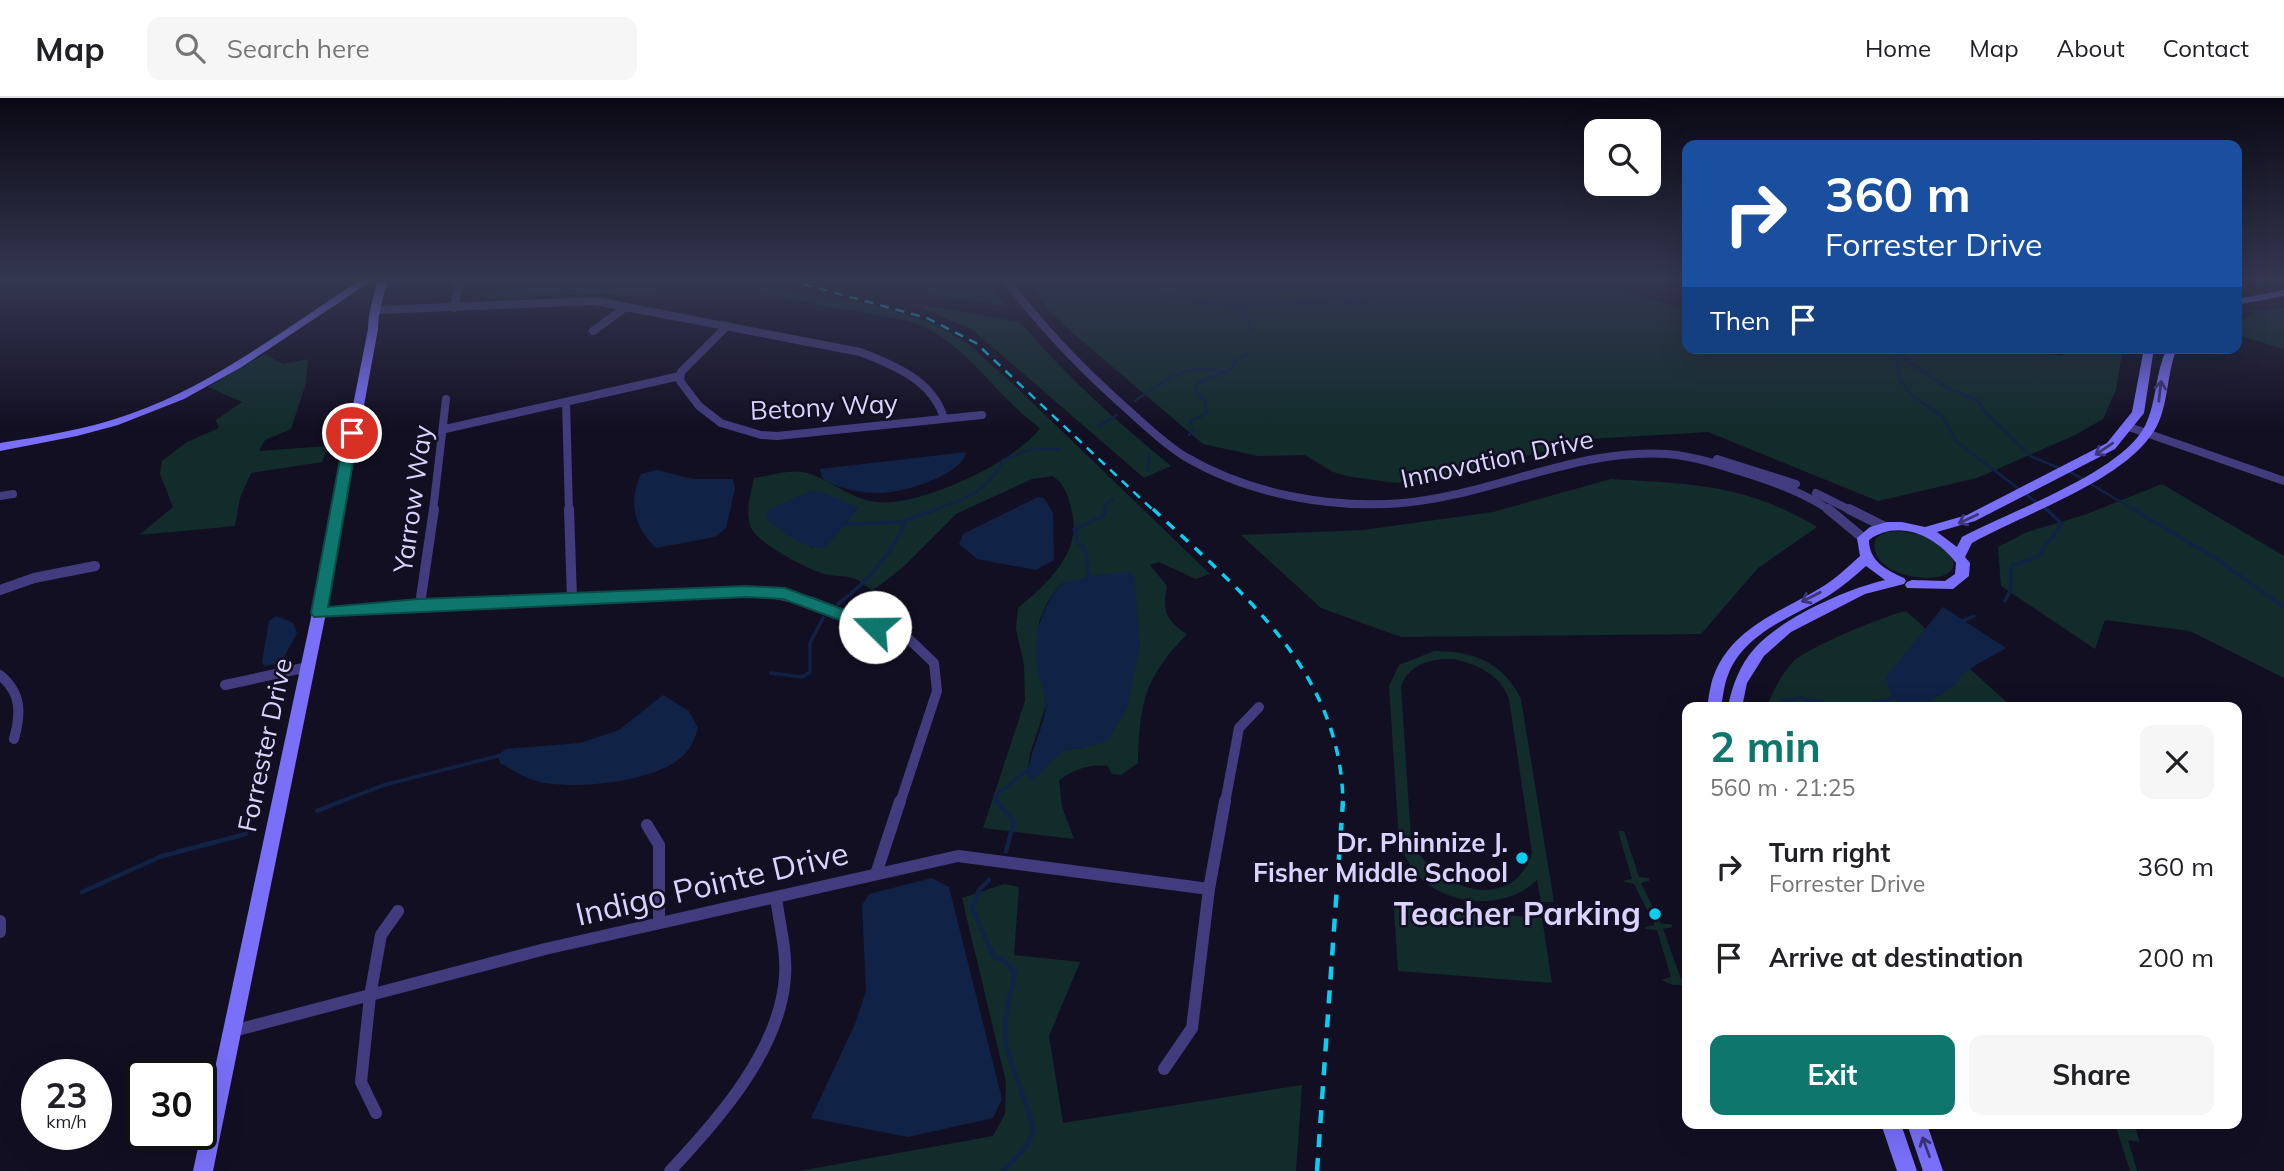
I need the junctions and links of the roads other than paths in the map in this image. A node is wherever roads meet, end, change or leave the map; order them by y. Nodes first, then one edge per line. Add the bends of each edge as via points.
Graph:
1 (295, 328) edge
2 (375, 328) edge
3 (597, 328) edge
4 (725, 328) edge
5 (738, 328) edge
6 (1043, 328) edge
7 (593, 331) dead end
8 (2148, 354) edge
9 (2170, 354) edge
10 (680, 376) junction
11 (446, 399) dead end
12 (566, 402) junction
13 (982, 415) dead end
14 (944, 419) junction
15 (2129, 427) junction
16 (445, 429) junction
17 (2147, 433) junction
18 (0, 447) edge
19 (1702, 460) junction
20 (2284, 481) edge
21 (13, 494) dead end
22 (0, 496) edge
23 (1883, 526) junction
24 (1923, 532) junction
25 (1863, 538) junction
26 (1959, 556) junction
27 (1866, 558) junction
28 (95, 566) dead end
29 (1906, 584) junction
30 (0, 590) edge
31 (572, 599) junction
32 (419, 604) junction
33 (319, 613) junction
34 (308, 667) junction
35 (0, 676) edge
36 (225, 685) dead end
37 (1714, 702) edge
38 (1736, 702) edge
39 (1259, 707) dead end
40 (15, 739) dead end
41 (648, 825) dead end
42 (876, 874) junction
43 (1209, 889) junction
44 (776, 897) junction
45 (398, 911) dead end
46 (0, 921) edge
47 (659, 923) junction
48 (0, 932) edge
49 (370, 996) junction
50 (233, 1031) junction
51 (1164, 1069) dead end
52 (376, 1113) dead end
53 (1893, 1129) edge
54 (1919, 1129) edge
55 (203, 1171) edge
56 (670, 1171) edge
57 (1907, 1171) edge
58 (1933, 1171) edge

1 - 18 street via 168,402 104,426
2 - 33 street, Forrester Drive
3 - 7 street
4 - 10 street
5 - 14 street via 860,352 898,368 943,408
6 - 19 street, Innovation Drive via 1057,346 1169,446 1213,470 1314,499 1367,505 1437,499 1574,462 1640,454
8 - 15 street via 2138,413
17 -> 9 street
10 - 12 street
10 - 14 street, Betony Way via 689,396 726,428 746,435
11 - 16 street, Yarrow Way
12 - 16 street
12 - 31 street
13 - 14 street, Betony Way
15 - 17 street
15 -> 24 street via 2111,446 2010,499 1958,524
16 - 32 street, Yarrow Way
17 - 20 street
17 - 26 street via 2096,474 1967,540
19 - 23 street, Innovation Drive via 1712,458 1783,478
19 - 25 street, Innovation Drive via 1772,481 1823,504
21 - 22 street
23 - 24 street
23 - 25 street
24 - 26 street
25 - 27 street
26 - 29 street via 1964,570 1957,582 1937,588
27 - 29 street
27 -> 37 street via 1838,584 1773,618 1740,642 1715,690
28 - 30 street
29 - 38 street via 1861,590 1786,629 1759,652 1740,683
31 - 32 street
31 - 42 street via 746,591 785,594 910,640 920,649 934,663 937,691
32 - 33 street
33 - 34 street, Forrester Drive
34 - 36 street
34 - 50 street, Forrester Drive
35 - 40 street via 18,695
39 - 43 street via 1239,728
41 - 47 street via 659,845
42 - 43 street, Indigo Pointe Drive via 973,856
42 - 44 street, Indigo Pointe Drive
43 - 51 street via 1192,1028
44 - 47 street, Indigo Pointe Drive
44 - 56 street via 785,977 780,1003 728,1106
45 - 49 street via 381,936
46 - 48 street
47 - 49 street, Indigo Pointe Drive via 545,948
49 - 50 street, Indigo Pointe Drive
49 - 52 street via 360,1082
50 - 55 street, Forrester Drive
53 - 57 street
58 -> 54 street

